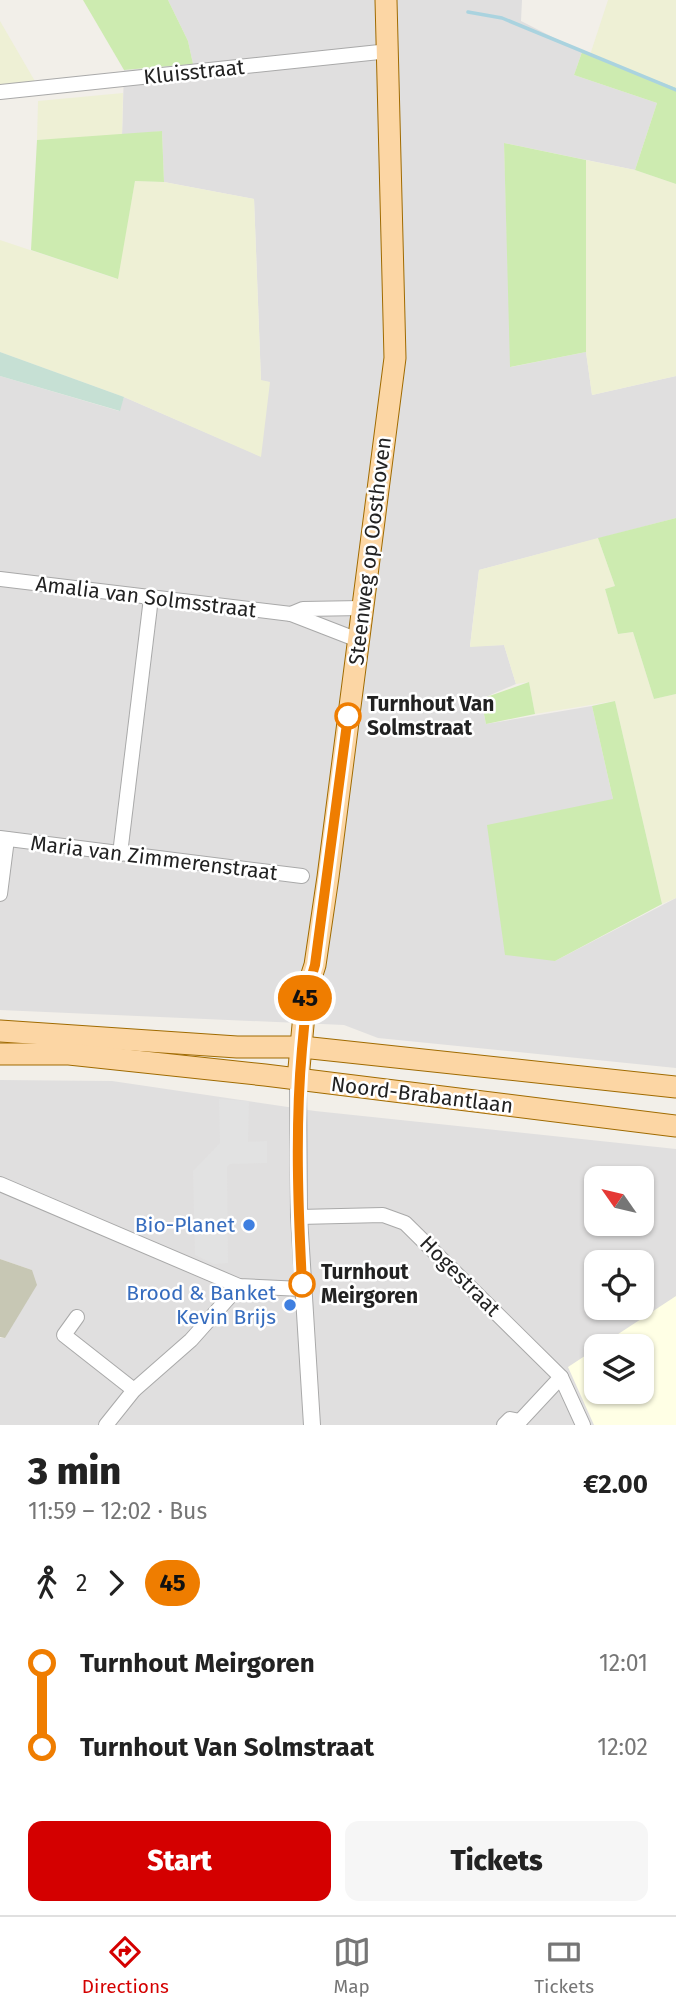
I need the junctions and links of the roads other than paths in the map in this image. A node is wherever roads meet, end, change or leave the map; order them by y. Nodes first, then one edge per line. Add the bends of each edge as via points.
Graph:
1 (387, 0) edge
2 (389, 51) junction
3 (0, 92) edge
4 (0, 579) edge
5 (151, 598) junction
6 (362, 608) junction
7 (291, 614) junction
8 (358, 640) junction
9 (3, 838) edge
10 (120, 854) junction
11 (302, 876) dead end
12 (0, 894) edge
13 (0, 1031) edge
14 (302, 1048) junction
15 (0, 1054) edge
16 (298, 1079) junction
17 (676, 1087) edge
18 (676, 1126) edge
19 (0, 1184) edge
20 (299, 1217) junction
21 (239, 1286) junction
22 (302, 1289) junction
23 (77, 1317) dead end
24 (561, 1377) junction
25 (134, 1390) junction
26 (521, 1423) edge
27 (106, 1425) edge
28 (312, 1425) edge
29 (503, 1425) edge
30 (583, 1425) edge

1 - 2 main road, Steenweg op Oosthoven
2 - 3 street, Kluisstraat
2 - 6 main road, Steenweg op Oosthoven via 395,358
4 - 5 street, Amalia van Solmsstraat
5 - 7 street, Amalia van Solmsstraat
5 - 10 street
6 - 7 street, Amalia van Solmsstraat via 303,609
6 - 8 main road, Steenweg op Oosthoven
7 - 8 street, Amalia van Solmsstraat
8 - 14 main road, Steenweg op Oosthoven via 315,965 306,993
9 - 10 street, Maria van Zimmerenstraat
9 - 12 street, Maria van Zimmerenstraat
10 - 11 street, Maria van Zimmerenstraat
13 - 14 main road, Noord-Brabantlaan
14 - 16 main road, Steenweg op Oosthoven
14 - 17 main road, Noord-Brabantlaan
15 - 16 main road, Noord-Brabantlaan via 69,1054
16 - 18 main road, Noord-Brabantlaan
16 - 20 street, Steenweg op Oosthoven
19 - 21 street
20 - 22 street, Steenweg op Oosthoven
20 - 24 street, Hogestraat via 383,1215 405,1223
21 - 22 street
21 - 25 street via 191,1340
22 - 28 street, Steenweg op Oosthoven
23 - 25 street via 59,1338
24 - 26 street
24 - 30 street, Hogestraat
25 - 27 street
26 - 29 street via 510,1419

